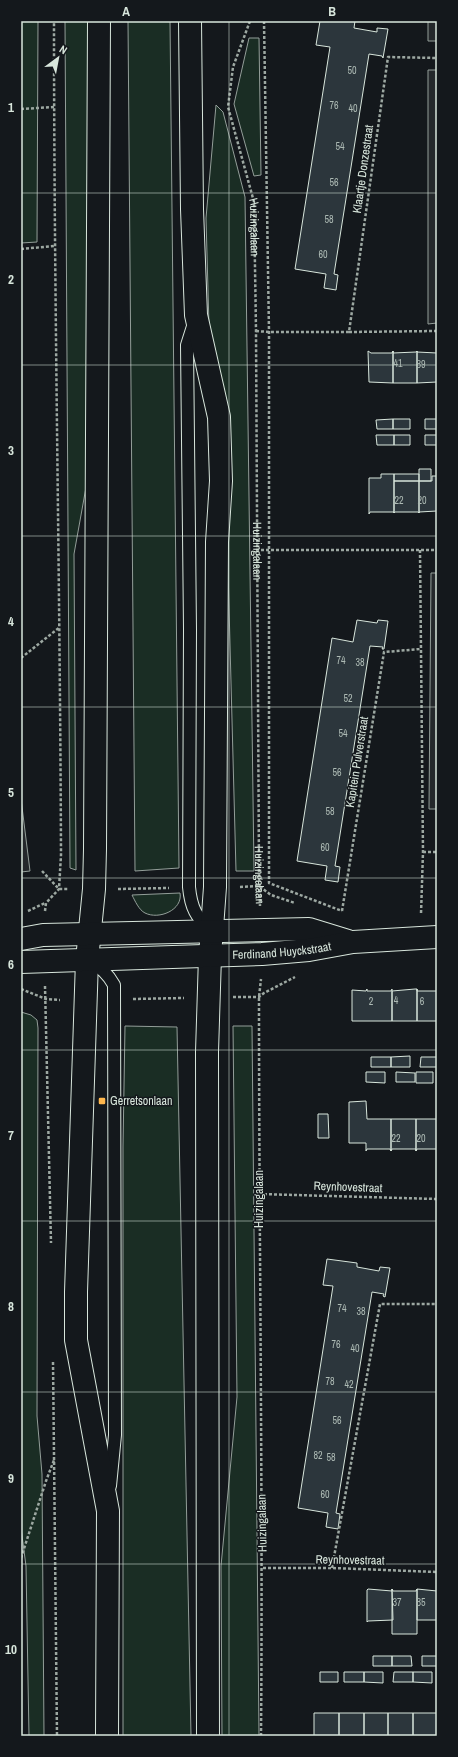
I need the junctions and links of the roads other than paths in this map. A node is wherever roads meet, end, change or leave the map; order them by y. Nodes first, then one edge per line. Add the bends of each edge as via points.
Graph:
1 (99, 21) edge
2 (190, 21) edge
3 (202, 21) edge
4 (190, 57) junction
5 (196, 315) junction
6 (212, 931) junction
7 (89, 934) junction
8 (430, 937) edge
9 (21, 939) edge
10 (353, 942) junction
11 (210, 956) junction
12 (87, 960) junction
13 (21, 962) edge
14 (108, 1512) junction
15 (108, 1736) edge
16 (208, 1736) edge

1 - 7 main road via 94,889
2 - 4 main road
3 - 4 lane
4 - 5 main road
5 - 6 main road via 219,424 215,887
5 - 6 lane via 187,345 189,888 190,901 196,915
6 - 7 main road, Ferdinand Huyckstraat
6 - 10 main road, Ferdinand Huyckstraat via 309,929
6 - 11 main road
7 - 9 main road, Ferdinand Huyckstraat via 43,935
7 - 12 main road
8 - 10 main road, Ferdinand Huyckstraat
10 - 11 main road, Ferdinand Huyckstraat via 309,950
11 - 12 main road, Ferdinand Huyckstraat
11 - 16 main road
12 - 13 main road, Ferdinand Huyckstraat
12 - 14 main road via 76,1340
12 - 14 lane via 102,969 114,985 115,1435
14 - 15 main road

